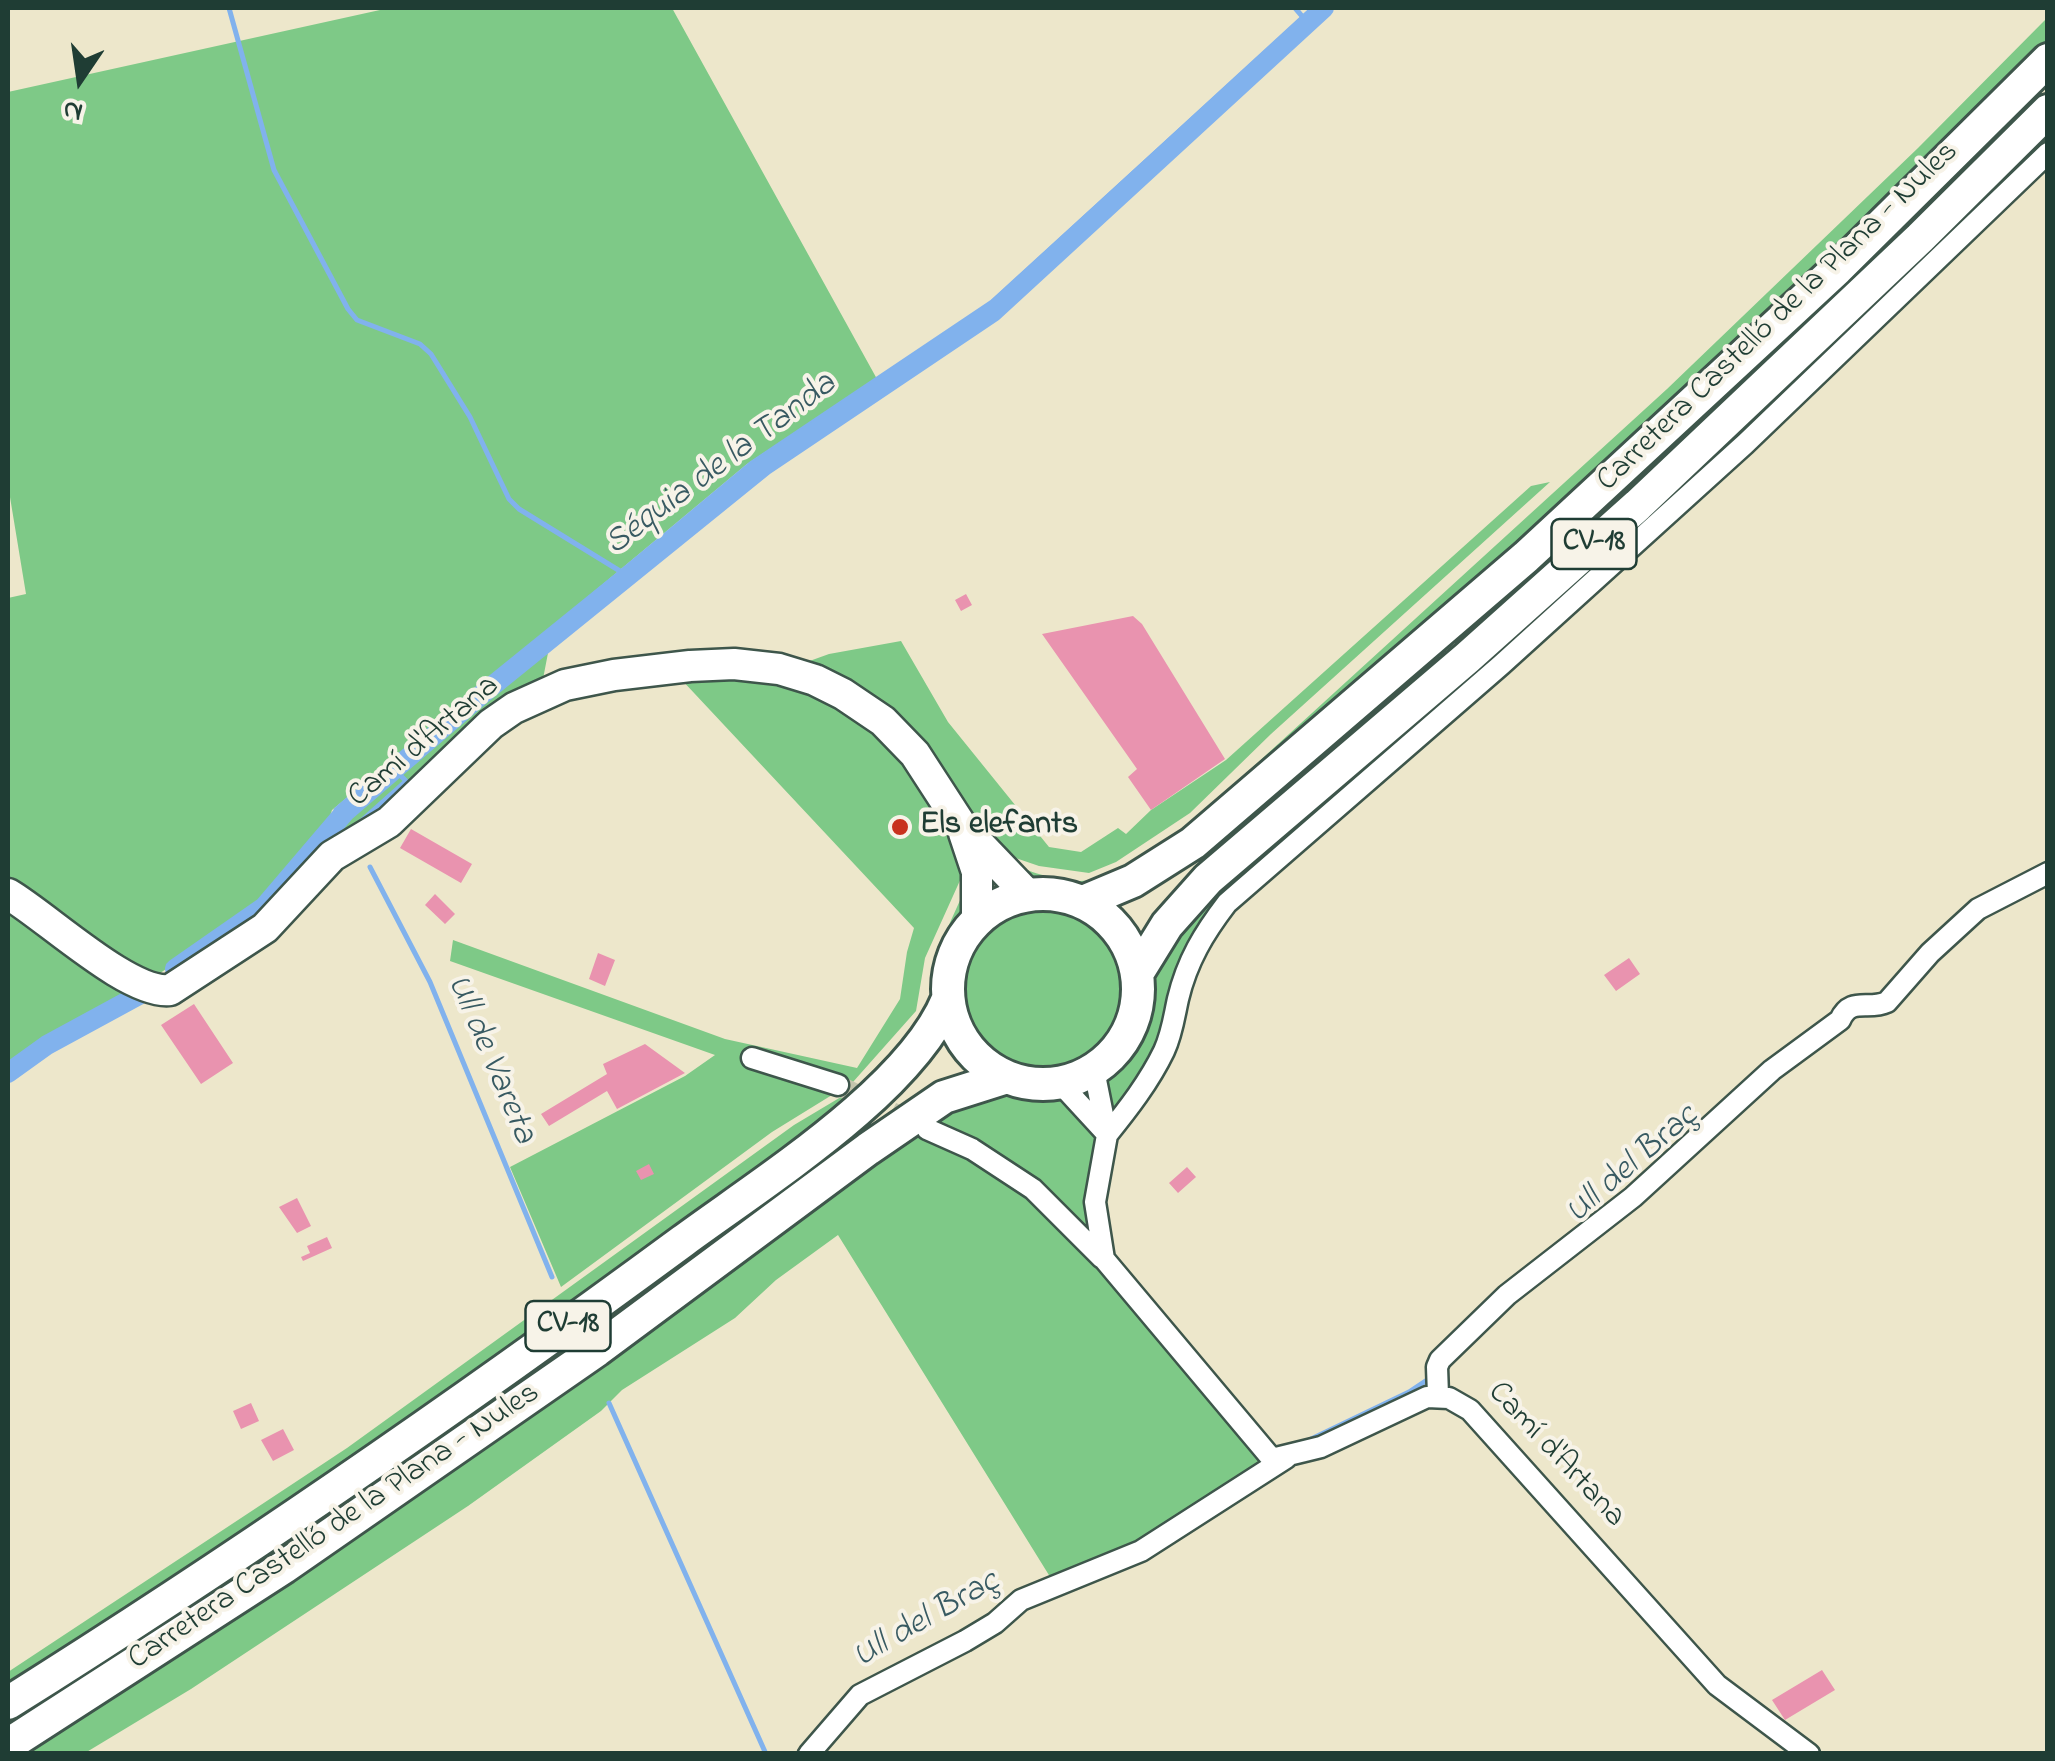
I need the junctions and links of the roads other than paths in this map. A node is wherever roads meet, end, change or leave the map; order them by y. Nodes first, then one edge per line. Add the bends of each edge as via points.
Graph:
1 (2048, 60) edge
2 (2048, 111) edge
3 (2048, 153) edge
4 (961, 825) junction
5 (2048, 873) edge
6 (8, 894) edge
7 (1028, 895) junction
8 (1083, 902) junction
9 (977, 920) junction
10 (1138, 972) junction
11 (948, 999) junction
12 (752, 1058) dead end
13 (1094, 1070) junction
14 (1007, 1077) junction
15 (1060, 1083) junction
16 (838, 1085) tunnel mouth
17 (927, 1129) tunnel mouth
18 (1107, 1135) junction
19 (1104, 1260) junction
20 (1438, 1396) junction
21 (1289, 1457) junction
22 (8, 1703) edge
23 (8, 1745) edge
24 (809, 1754) edge
25 (1809, 1754) edge

1 - 8 main road, Carretera Castelló de la Plana - Nules / CV-18 via 1526,558 1194,843
2 - 10 main road, Carretera Castelló de la Plana - Nules / CV-18 via 1638,505 1208,878
3 - 18 street via 1745,444 1227,903 1187,968 1163,1052
4 - 6 street, Camí d'Artana via 914,754 883,721 843,694 778,669 690,666 565,685 514,708 389,822 332,856 265,928 170,990 128,979
4 - 7 street, Camí d'Artana
4 - 9 street, Camí d'Artana via 976,872
5 - 20 street via 1978,909 1886,1002 1844,1010 1633,1197 1507,1295 1440,1360
7 - 8 main road
7 - 9 main road
8 - 10 main road via 1118,931
9 - 11 main road, CV-18 via 954,956
10 - 13 main road, CV-18 via 1137,1010 1122,1044
11 - 14 main road via 958,1032 978,1059
11 - 22 main road, Carretera Castelló de la Plana - Nules / CV-18 via 938,1023 900,1070 805,1150 374,1462
12 - 16 street
13 - 15 main road, CV-18
13 - 18 street
14 - 15 main road, CV-18
14 - 23 main road, Carretera Castelló de la Plana - Nules / CV-18 via 944,1097 284,1567
15 - 18 street
17 - 19 street via 1033,1189
18 - 19 street via 1095,1202
19 - 21 street via 1272,1458
20 - 21 street, Camí d'Artana
20 - 25 street, Camí d'Artana via 1470,1410 1718,1685
21 - 24 street, Camí d'Artana via 1141,1551 1021,1600 964,1641 860,1695

